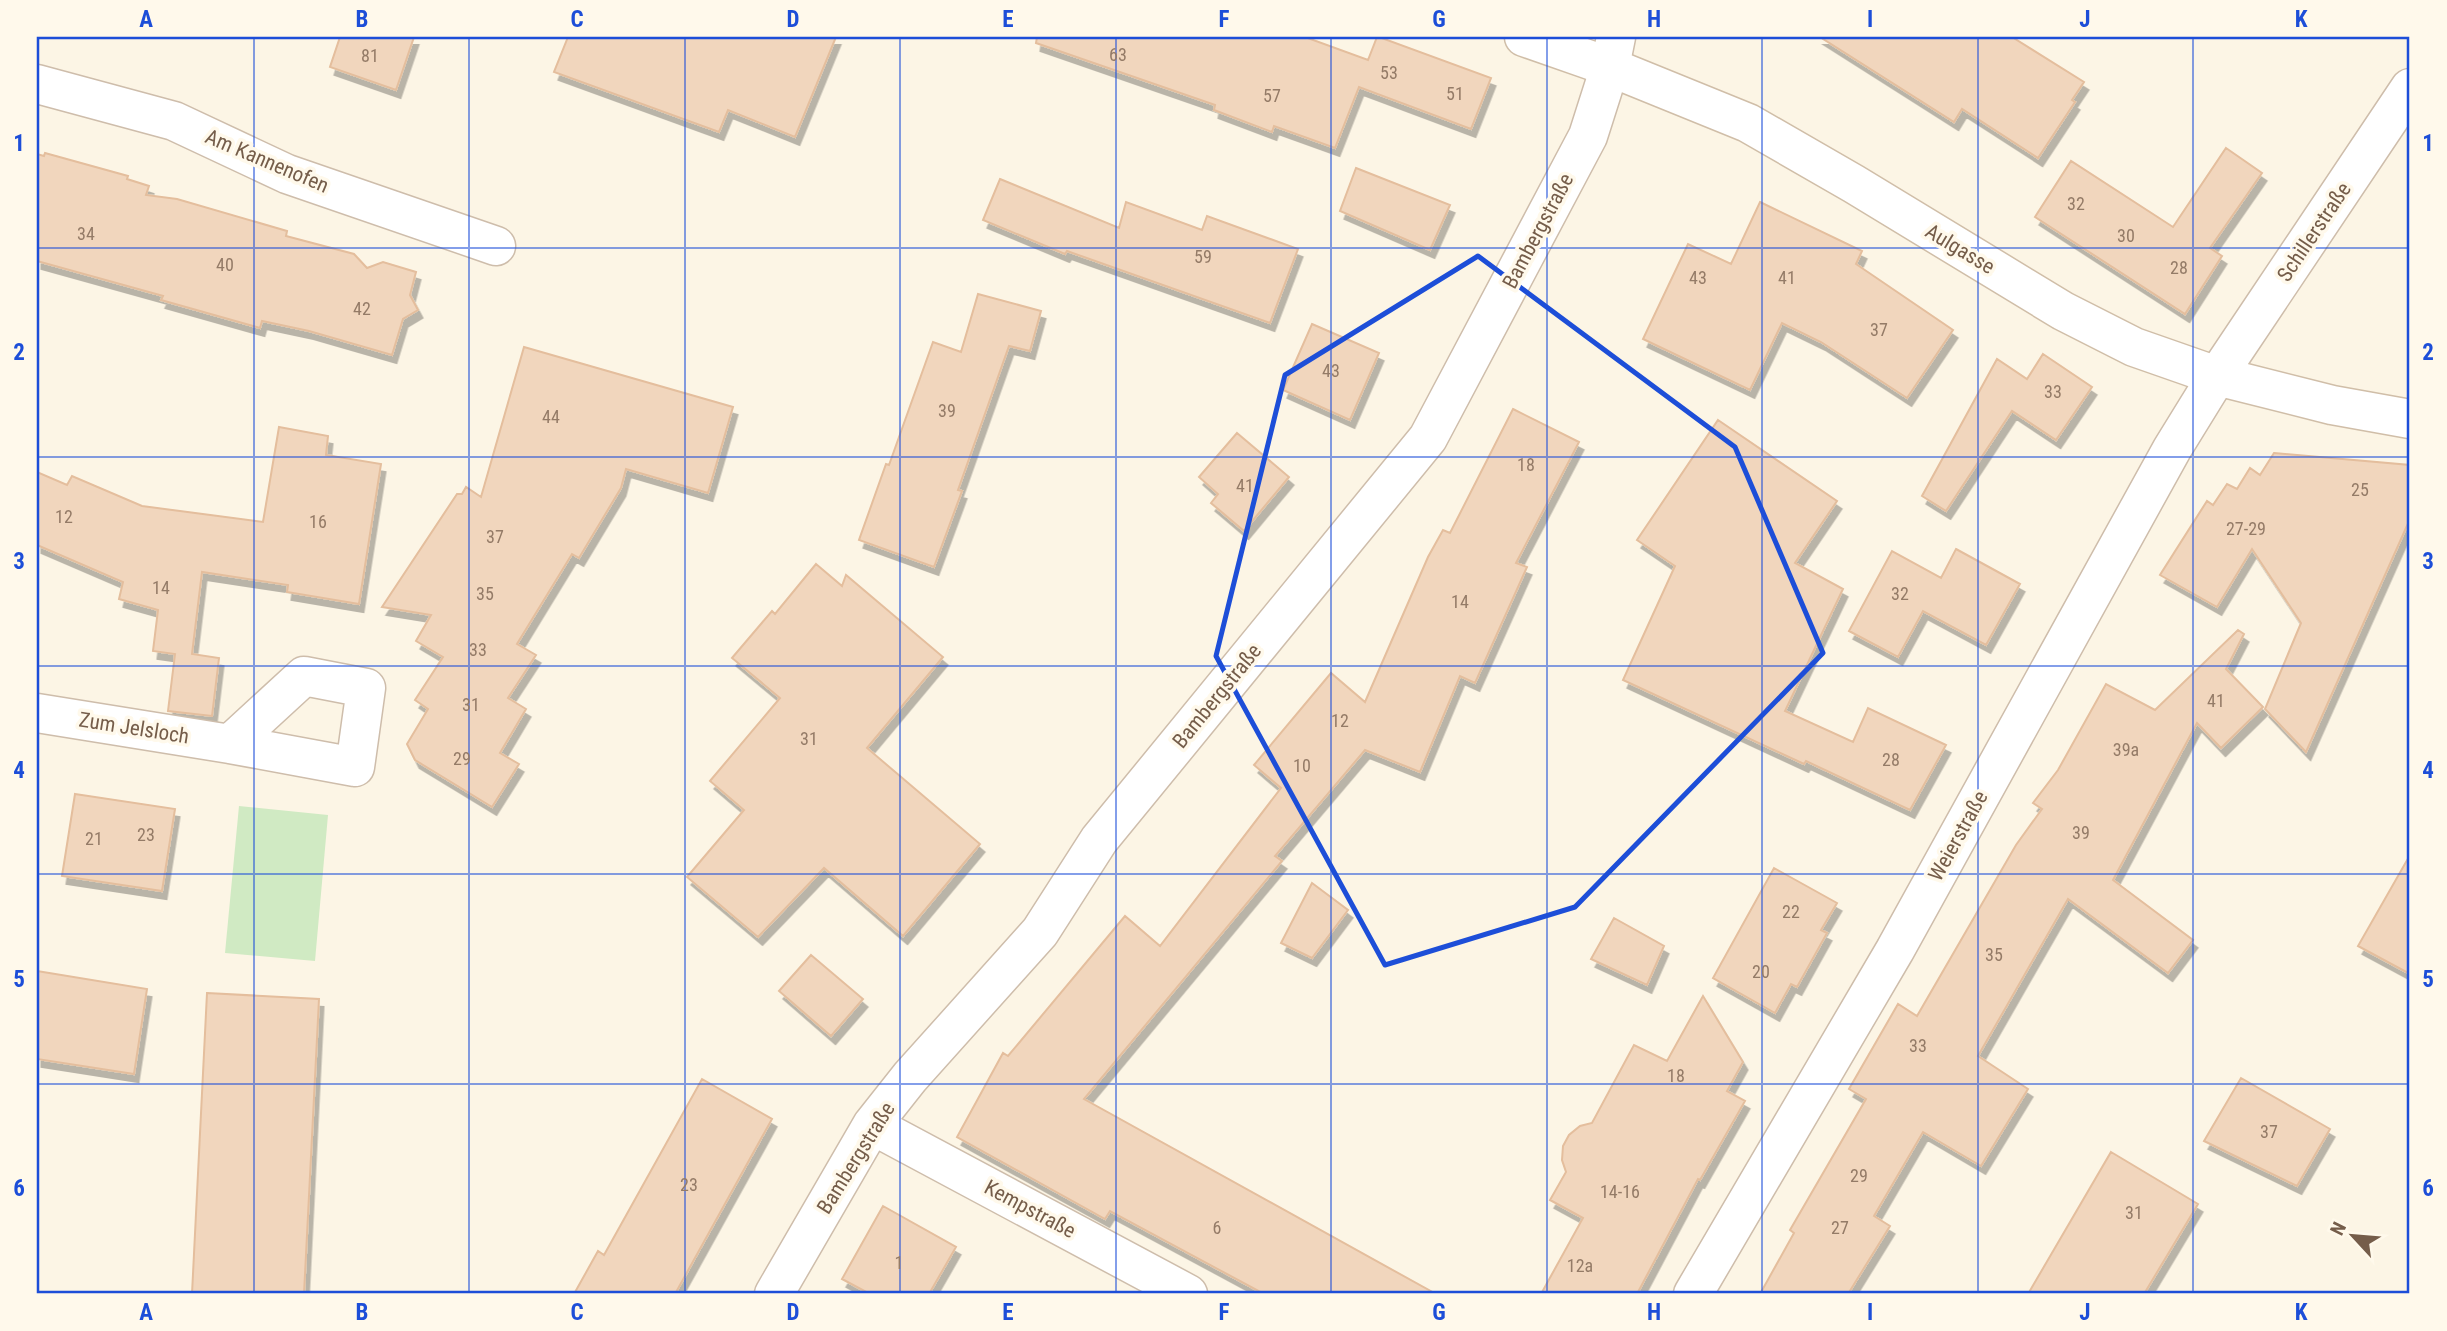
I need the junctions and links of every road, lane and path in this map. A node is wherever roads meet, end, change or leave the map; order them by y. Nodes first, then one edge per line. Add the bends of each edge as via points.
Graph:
1 (1524, 37) edge
2 (1613, 52) edge
3 (37, 84) edge
4 (2410, 88) edge
5 (496, 246) dead end
6 (2217, 376) junction
7 (2410, 419) edge
8 (37, 713) edge
9 (230, 744) dead end
10 (872, 1125) junction
11 (774, 1294) edge
12 (1188, 1294) edge
13 (1693, 1294) edge

1 - 2 street, Aulgasse
2 - 6 street, Aulgasse via 1854,184 2063,311 2134,347
2 - 10 street, Bambergstraße via 1588,136 1428,438 1099,840 1040,932
3 - 5 street, Am Kannenofen via 174,121 287,174
4 - 6 street, Schillerstraße
6 - 7 street, Aulgasse
6 - 13 street, Weierstraße via 1895,950
8 - 9 street, Zum Jelsloch
10 - 11 street, Bambergstraße
10 - 12 street, Kempstraße

